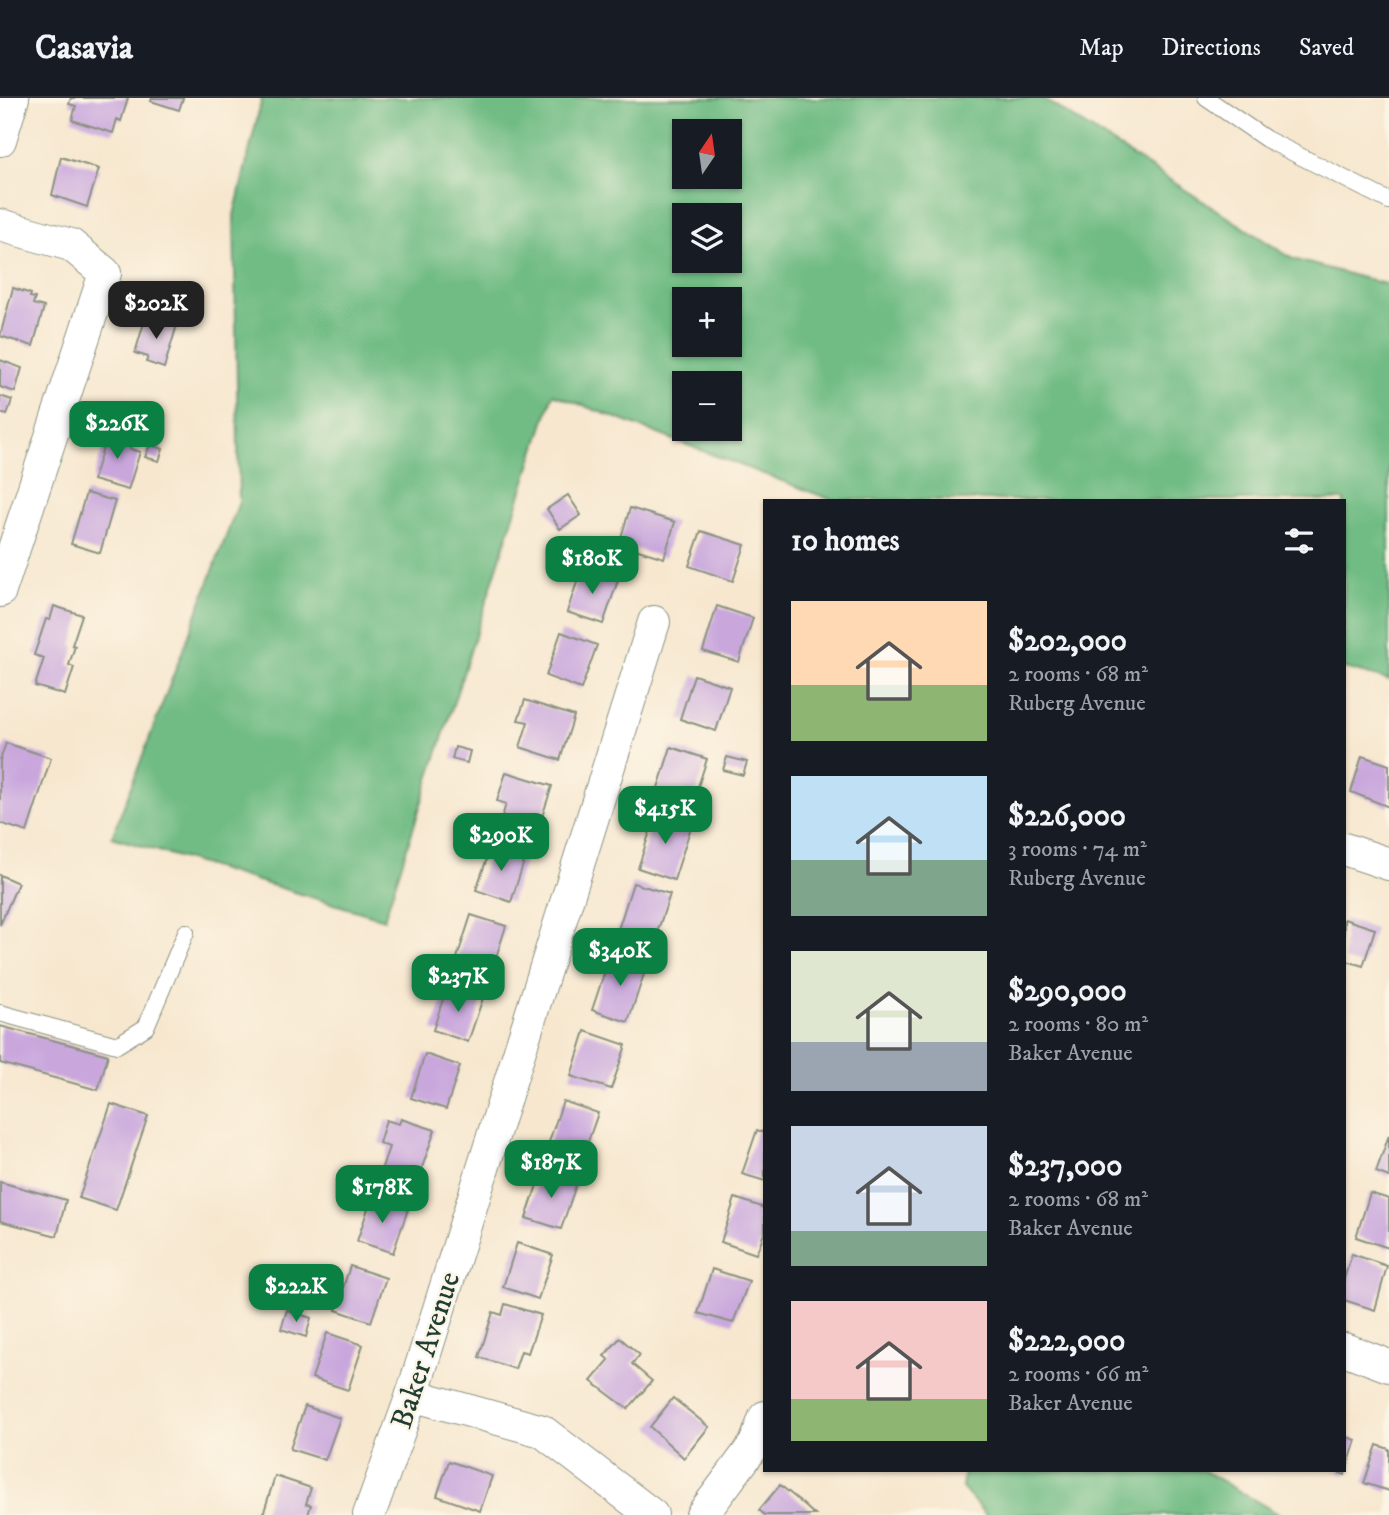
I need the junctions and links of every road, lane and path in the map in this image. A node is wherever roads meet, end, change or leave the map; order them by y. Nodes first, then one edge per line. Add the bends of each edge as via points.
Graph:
1 (13, 98) edge
2 (1206, 98) edge
3 (0, 141) edge
4 (1389, 201) edge
5 (0, 225) edge
6 (0, 591) edge
7 (654, 622) dead end
8 (1346, 850) edge
9 (1389, 864) edge
10 (186, 932) dead end
11 (0, 1013) edge
12 (1346, 1350) edge
13 (1389, 1366) edge
14 (412, 1395) junction
15 (763, 1422) edge
16 (369, 1515) edge
17 (652, 1515) edge
18 (702, 1515) edge

1 - 3 street
2 - 4 lane via 1266,139
5 - 6 street via 71,245 105,273
7 - 14 street, Baker Avenue
8 - 9 street
10 - 11 lane via 146,1027 117,1045
12 - 13 street
14 - 16 street, Baker Avenue
14 - 17 street via 542,1431
15 - 18 street via 755,1444

